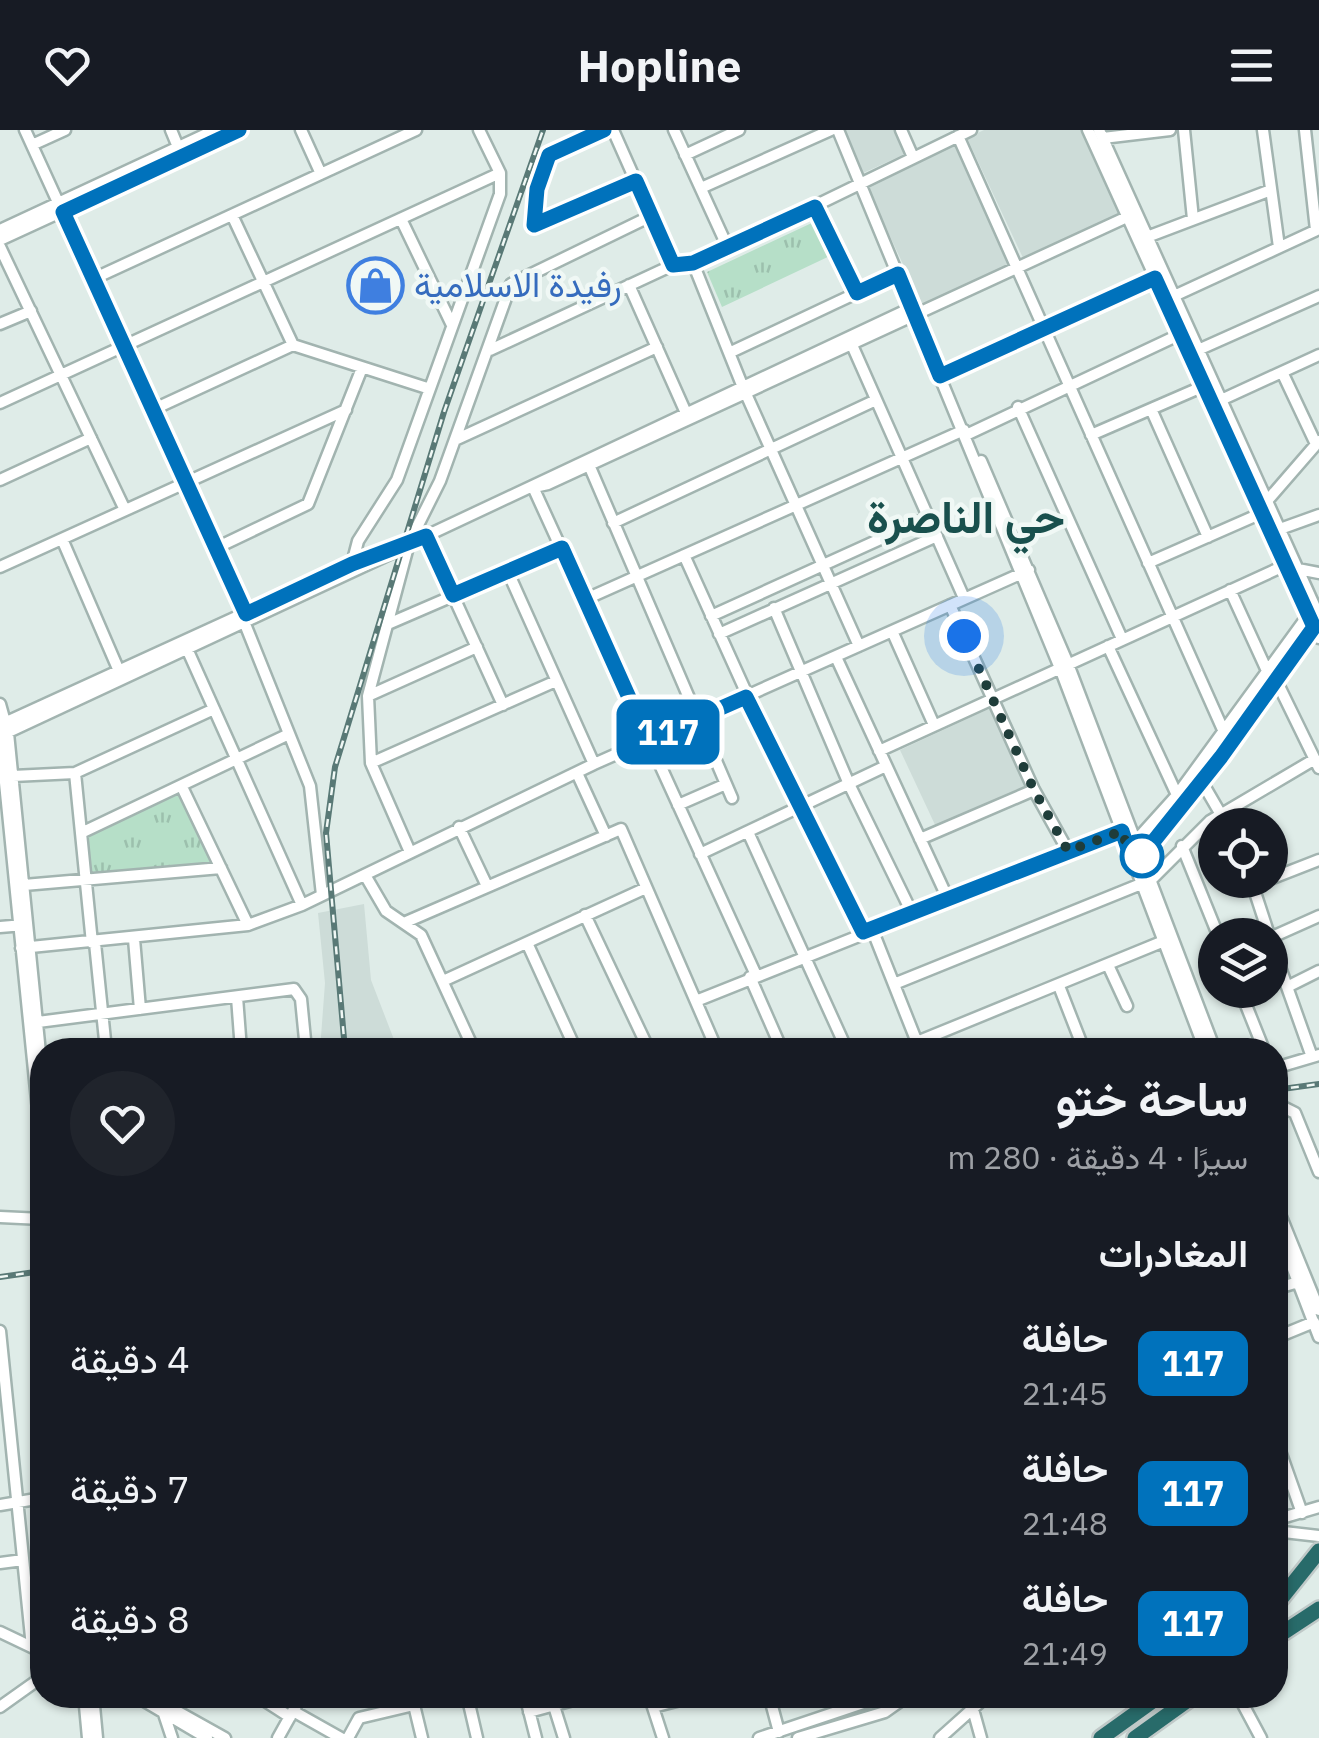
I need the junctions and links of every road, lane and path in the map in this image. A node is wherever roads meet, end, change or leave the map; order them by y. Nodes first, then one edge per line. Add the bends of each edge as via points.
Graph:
1 (26, 130) edge
2 (64, 130) edge
3 (171, 130) edge
4 (215, 130) edge
5 (239, 130) edge
6 (301, 130) edge
7 (416, 130) edge
8 (479, 130) edge
9 (604, 130) edge
10 (613, 130) edge
11 (674, 130) edge
12 (739, 130) edge
13 (834, 130) edge
14 (901, 130) edge
15 (970, 130) edge
16 (1088, 130) edge
17 (1170, 130) edge
18 (1184, 130) edge
19 (1264, 130) edge
20 (1304, 130) edge
21 (1101, 134) edge
22 (958, 136) junction
23 (32, 145) junction
24 (178, 147) junction
25 (685, 155) junction
26 (912, 155) junction
27 (321, 174) junction
28 (500, 174) junction
29 (636, 181) junction
30 (860, 183) junction
31 (701, 188) junction
32 (1271, 190) junction
33 (61, 207) junction
34 (815, 207) junction
35 (232, 215) junction
36 (652, 216) junction
37 (1128, 217) junction
38 (402, 219) junction
39 (1192, 219) junction
40 (1318, 229) edge
41 (0, 230) edge
42 (1147, 237) junction
43 (0, 244) edge
44 (1279, 247) junction
45 (728, 248) junction
46 (693, 263) junction
47 (673, 265) junction
48 (1020, 268) junction
49 (898, 274) junction
50 (1155, 278) junction
51 (93, 279) junction
52 (263, 282) junction
53 (629, 284) junction
54 (857, 293) junction
55 (1174, 296) junction
56 (1319, 296) edge
57 (31, 311) junction
58 (913, 313) junction
59 (0, 324) edge
60 (452, 326) junction
61 (1046, 328) junction
62 (1185, 332) junction
63 (293, 345) junction
64 (852, 345) junction
65 (122, 347) junction
66 (656, 347) junction
67 (490, 350) junction
68 (1198, 350) junction
69 (731, 352) junction
70 (1319, 355) edge
71 (362, 368) junction
72 (1282, 372) junction
73 (62, 375) junction
74 (940, 376) junction
75 (1070, 384) junction
76 (1204, 386) junction
77 (427, 388) junction
78 (744, 389) junction
79 (876, 400) junction
80 (1222, 400) junction
81 (0, 403) edge
82 (1018, 407) junction
83 (1151, 409) junction
84 (152, 410) junction
85 (346, 410) junction
86 (687, 415) junction
87 (965, 432) junction
88 (1092, 435) junction
89 (91, 438) junction
90 (454, 441) junction
91 (1318, 442) edge
92 (771, 448) junction
93 (902, 458) junction
94 (589, 464) junction
95 (0, 480) edge
96 (184, 482) junction
97 (533, 486) junction
98 (1267, 501) junction
99 (796, 505) junction
100 (125, 510) junction
101 (1262, 513) junction
102 (1319, 515) edge
103 (928, 517) junction
104 (613, 523) junction
105 (1280, 530) junction
106 (426, 536) junction
107 (937, 536) junction
108 (1208, 537) junction
109 (62, 539) junction
110 (409, 543) junction
111 (216, 548) junction
112 (562, 548) junction
113 (684, 555) junction
114 (1148, 563) junction
115 (352, 564) junction
116 (1286, 565) junction
117 (824, 566) junction
118 (0, 567) edge
119 (1298, 569) junction
120 (1026, 571) junction
121 (508, 572) junction
122 (1319, 573) edge
123 (636, 577) junction
124 (831, 583) junction
125 (1230, 590) junction
126 (453, 595) junction
127 (964, 598) junction
128 (586, 599) junction
129 (950, 604) junction
130 (774, 608) junction
131 (711, 616) junction
132 (1172, 617) junction
133 (1316, 618) edge
134 (246, 619) junction
135 (388, 624) junction
136 (892, 631) junction
137 (719, 634) junction
138 (1122, 640) junction
139 (860, 646) junction
140 (1108, 646) junction
141 (476, 647) junction
142 (188, 651) junction
143 (836, 658) junction
144 (1064, 666) junction
145 (118, 671) junction
146 (799, 673) junction
147 (1273, 677) junction
148 (556, 681) junction
149 (368, 696) junction
150 (746, 697) junction
151 (992, 699) junction
152 (0, 704) edge
153 (503, 706) junction
154 (214, 709) junction
155 (698, 718) junction
156 (934, 725) junction
157 (3, 730) edge
158 (1224, 732) junction
159 (289, 734) junction
160 (648, 740) junction
161 (879, 751) junction
162 (238, 761) junction
163 (371, 763) junction
164 (594, 764) junction
165 (1317, 764) edge
166 (886, 766) junction
167 (577, 773) junction
168 (75, 774) junction
169 (13, 776) junction
170 (1202, 782) junction
171 (726, 784) junction
172 (848, 784) junction
173 (182, 787) junction
174 (1034, 790) junction
175 (3, 795) edge
176 (1177, 795) junction
177 (732, 798) dead end
178 (678, 804) junction
179 (798, 807) junction
180 (1219, 808) edge
181 (1230, 808) edge
182 (460, 827) junction
183 (1122, 831) junction
184 (748, 832) junction
185 (1198, 832) edge
186 (81, 833) junction
187 (606, 836) junction
188 (920, 839) junction
189 (1132, 846) junction
190 (1182, 846) junction
191 (1068, 851) junction
192 (410, 852) junction
193 (700, 854) junction
194 (6, 857) edge
195 (1319, 860) edge
196 (1138, 862) junction
197 (221, 868) junction
198 (1288, 872) edge
199 (365, 874) junction
200 (86, 881) junction
201 (1145, 882) junction
202 (24, 885) junction
203 (487, 886) junction
204 (646, 888) junction
205 (322, 896) junction
206 (948, 899) junction
207 (302, 905) junction
208 (912, 913) junction
209 (586, 915) junction
210 (1319, 916) edge
211 (1211, 918) edge
212 (406, 922) junction
213 (23, 925) junction
214 (248, 925) junction
215 (0, 927) edge
216 (1288, 930) edge
217 (868, 931) junction
218 (134, 939) junction
219 (1164, 942) junction
220 (94, 943) junction
221 (528, 945) junction
222 (26, 948) junction
223 (806, 956) junction
224 (1108, 965) junction
225 (1319, 971) edge
226 (753, 976) junction
227 (443, 981) junction
228 (894, 984) junction
229 (1058, 986) junction
230 (1288, 986) edge
231 (1288, 988) edge
232 (237, 996) junction
233 (696, 1001) junction
234 (1127, 1006) dead end
235 (1247, 1008) edge
236 (140, 1009) junction
237 (102, 1014) junction
238 (38, 1022) junction
239 (33, 1038) edge
240 (39, 1038) edge
241 (105, 1038) edge
242 (240, 1038) edge
243 (304, 1038) edge
244 (469, 1038) edge
245 (571, 1038) edge
246 (643, 1038) edge
247 (712, 1038) edge
248 (777, 1038) edge
249 (843, 1038) edge
250 (916, 1038) edge
251 (938, 1038) edge
252 (1079, 1038) edge
253 (1200, 1038) edge
254 (1210, 1038) edge
255 (1259, 1038) edge
256 (1315, 1056) edge
257 (1288, 1064) edge
258 (1288, 1110) edge
259 (1319, 1172) edge
260 (0, 1217) edge
261 (30, 1218) edge
262 (1288, 1231) edge
263 (1288, 1256) edge
264 (1298, 1282) junction
265 (1288, 1285) edge
266 (1316, 1293) edge
267 (1319, 1310) edge
268 (1314, 1322) junction
269 (0, 1331) edge
270 (1288, 1333) edge
271 (1319, 1337) edge
272 (14, 1443) junction
273 (0, 1445) edge
274 (1288, 1474) edge
275 (30, 1500) edge
276 (16, 1502) junction
277 (0, 1505) edge
278 (1319, 1508) edge
279 (1302, 1514) junction
280 (1288, 1517) edge
281 (1288, 1532) edge
282 (1319, 1536) edge
283 (1319, 1552) edge
284 (23, 1560) junction
285 (0, 1563) edge
286 (1288, 1590) edge
287 (30, 1604) edge
288 (1319, 1608) edge
289 (1288, 1629) edge
290 (0, 1632) edge
291 (30, 1646) edge
292 (30, 1686) edge
293 (0, 1707) edge
294 (85, 1708) edge
295 (95, 1708) edge
296 (155, 1708) edge
297 (174, 1708) edge
298 (281, 1708) edge
299 (295, 1708) edge
300 (401, 1708) edge
301 (415, 1708) edge
302 (470, 1708) edge
303 (529, 1708) edge
304 (546, 1708) edge
305 (555, 1708) edge
306 (653, 1708) edge
307 (773, 1708) edge
308 (849, 1708) edge
309 (891, 1708) edge
310 (973, 1708) joint
311 (1143, 1708) edge
312 (1177, 1708) edge
313 (1245, 1708) edge
314 (530, 1712) junction
315 (164, 1714) junction
316 (292, 1714) junction
317 (779, 1732) junction
318 (804, 1737) edge
319 (88, 1738) edge
320 (97, 1738) edge
321 (172, 1738) edge
322 (207, 1738) edge
323 (225, 1738) edge
324 (278, 1738) edge
325 (345, 1738) edge
326 (422, 1738) edge
327 (477, 1738) edge
328 (536, 1738) edge
329 (564, 1738) edge
330 (664, 1738) edge
331 (759, 1738) edge
332 (940, 1738) edge
333 (981, 1738) edge
334 (1101, 1738) edge
335 (1135, 1738) edge
336 (1261, 1738) edge

1 - 23 street
2 - 23 street
3 - 24 street
4 - 24 street
5 - 33 street
6 - 27 street
7 - 27 street
8 - 28 street
9 - 29 street via 549,155 534,225
10 - 29 street
11 - 25 street
12 - 25 street
13 - 30 street
13 - 31 street
14 - 26 street
15 - 22 street
16 - 37 street
17 - 21 street
18 - 39 street
19 - 32 street
20 - 40 street
21 - 42 street
22 - 26 street
22 - 48 street
23 - 33 street
24 - 33 street
25 - 31 street
26 - 30 street
27 - 35 street
28 - 38 street
28 - 60 street via 500,194
29 - 36 street
30 - 34 street
30 - 49 street
31 - 45 street
32 - 39 street
32 - 44 street
33 - 41 street
33 - 43 street
33 - 51 street
34 - 45 street
34 - 54 street
35 - 51 street
35 - 52 street
36 - 47 street
36 - 67 street via 511,284
37 - 48 street
37 - 50 street
38 - 52 street
38 - 60 street
39 - 42 street
40 - 44 street
42 - 55 street
43 - 57 street
44 - 55 street
45 - 46 street
46 - 47 street
46 - 69 street
47 - 53 street
48 - 58 street
48 - 61 street
49 - 54 street
49 - 58 street
50 - 61 street
50 - 62 street
51 - 65 street
52 - 63 street
52 - 65 street
53 - 66 street
53 - 67 street
54 - 69 street
55 - 62 street
56 - 68 street
57 - 59 street
57 - 73 street
58 - 64 street
58 - 74 street
58 - 78 street
60 - 77 street
61 - 74 street
61 - 75 street
62 - 68 street
62 - 75 street
62 - 76 street
63 - 71 street
63 - 84 street
64 - 78 street
64 - 79 street
65 - 73 street
65 - 84 street
66 - 86 street
66 - 90 street
67 - 90 street
68 - 80 street
69 - 78 street
70 - 72 street
71 - 77 street
71 - 85 street
72 - 80 street
72 - 91 street
73 - 81 street
73 - 89 street
74 - 87 street
75 - 82 street
75 - 88 street
76 - 83 street
76 - 101 street
77 - 115 street via 397,480 358,542
78 - 86 street
78 - 92 street
79 - 92 street
79 - 93 street
80 - 98 street
82 - 87 street
82 - 138 street
83 - 88 street
83 - 108 street
84 - 96 street
85 - 96 street
85 - 111 street via 308,504
86 - 94 street
86 - 97 street
87 - 93 street
87 - 120 street
88 - 114 street
89 - 95 street
89 - 100 street
90 - 110 street
91 - 98 street
92 - 99 street
92 - 104 street
93 - 99 street
93 - 103 street
94 - 97 street
94 - 104 street
96 - 100 street
96 - 111 street
97 - 106 street
97 - 112 street
98 - 105 street
99 - 113 street
99 - 117 street
100 - 109 street
101 - 108 street
101 - 116 street
102 - 105 street
103 - 107 street
103 - 117 street
104 - 123 street
105 - 119 street
106 - 110 street
106 - 126 street
107 - 124 street
107 - 127 street
108 - 114 street
109 - 118 street
109 - 145 street
110 - 115 street
110 - 134 street
110 - 135 street
111 - 134 street
112 - 121 street
112 - 128 street
113 - 123 street
113 - 131 street
114 - 132 street
115 - 134 street
116 - 125 street
116 - 133 street
117 - 124 street
117 - 131 street
119 - 122 street
119 - 133 street
120 - 127 street
120 - 144 street
121 - 126 street
121 - 148 street
123 - 128 street
123 - 155 street
124 - 130 street
124 - 139 street
125 - 132 street
125 - 147 street
126 - 135 street
126 - 141 street
127 - 129 street
128 - 160 street
129 - 136 street
129 - 151 street
130 - 137 street
130 - 146 street
131 - 137 street
132 - 138 street
132 - 158 street
133 - 147 street
134 - 142 street
134 - 145 street
134 - 159 street
135 - 149 street
136 - 139 street
136 - 156 street
137 - 150 street
138 - 140 street
139 - 143 street
140 - 144 street
140 - 176 street
141 - 149 street
141 - 153 street
142 - 154 street
142 - 157 street
143 - 146 street
143 - 161 street
144 - 151 street
144 - 183 street
144 - 189 street
145 - 157 street
146 - 150 street
146 - 172 street
147 - 158 street
147 - 165 street
147 - 170 street
148 - 153 street
148 - 164 street
149 - 163 street
150 - 155 street
150 - 179 street
151 - 156 street
151 - 174 street
152 - 157 street
153 - 163 street
154 - 162 street
154 - 168 street
155 - 160 street
155 - 171 street
156 - 161 street
157 - 169 street
157 - 175 street
158 - 176 street
159 - 162 street
159 - 205 street via 313,798
160 - 164 street
160 - 178 street
161 - 166 street
162 - 173 street
162 - 207 street
163 - 192 street
164 - 167 street
165 - 181 street
166 - 172 street
166 - 188 street
167 - 182 street
167 - 187 street
168 - 169 street
168 - 186 street
169 - 202 street
170 - 180 street
170 - 196 street
171 - 177 street
171 - 178 street
172 - 179 street
172 - 208 street
173 - 186 street
173 - 197 street
174 - 188 street
174 - 191 street
175 - 194 street
176 - 189 street
178 - 193 street
179 - 184 street
179 - 217 street
182 - 192 street
182 - 203 street
183 - 189 street
183 - 191 street
184 - 193 street
184 - 223 street
185 - 190 street
186 - 200 street
187 - 203 street
187 - 204 street via 621,830
188 - 206 street
189 - 196 street
190 - 201 street
190 - 211 street
191 - 206 street
192 - 199 street
193 - 226 street
194 - 213 street
195 - 198 street
196 - 201 street
197 - 200 street
197 - 214 street
199 - 205 street
199 - 212 street via 386,911
200 - 202 street
200 - 220 street
201 - 219 street
201 - 228 street
201 - 254 street
202 - 213 street
203 - 212 street
204 - 209 street
204 - 233 street
205 - 207 street
206 - 208 street
207 - 214 street
208 - 217 street
209 - 221 street
209 - 246 street
210 - 216 street
212 - 227 street via 421,935
213 - 215 street
213 - 222 street
214 - 218 street
217 - 223 street
217 - 228 street
218 - 220 street
218 - 236 street
219 - 224 street
219 - 253 street
220 - 222 street
220 - 237 street
221 - 227 street
221 - 245 street
222 - 238 street
222 - 239 street
223 - 226 street
223 - 249 street
224 - 229 street
224 - 234 street
225 - 230 street
226 - 233 street
226 - 248 street
227 - 244 street
228 - 250 street
229 - 251 street
229 - 252 street
231 - 256 street
232 - 236 street
232 - 242 street
232 - 243 street via 296,990
233 - 247 street
235 - 255 street
236 - 237 street
237 - 238 street
237 - 241 street
238 - 240 street
256 - 257 street
258 - 259 street
260 - 261 street
262 - 266 street
263 - 264 street
264 - 265 street
264 - 268 street
266 - 267 street
268 - 270 street
268 - 271 street
269 - 272 street
272 - 273 street
272 - 276 street
274 - 279 street
275 - 276 street
276 - 277 street
276 - 284 street
278 - 279 street
279 - 280 street
281 - 282 street
283 - 286 highway
284 - 285 street
284 - 287 street
288 - 289 highway
290 - 291 street
292 - 293 street
294 - 319 street
295 - 320 street
296 - 315 street
297 - 323 street
298 - 316 street
299 - 316 street
300 - 325 street via 359,1718
301 - 326 street
302 - 327 street
303 - 314 street
304 - 314 street
305 - 329 street
306 - 330 street
307 - 317 street
308 - 317 street
309 - 318 street
310 - 332 street
310 - 333 street
311 - 334 highway
312 - 335 highway
313 - 336 street
314 - 328 street
315 - 321 street
315 - 322 street
316 - 324 street
316 - 325 street
317 - 331 street

